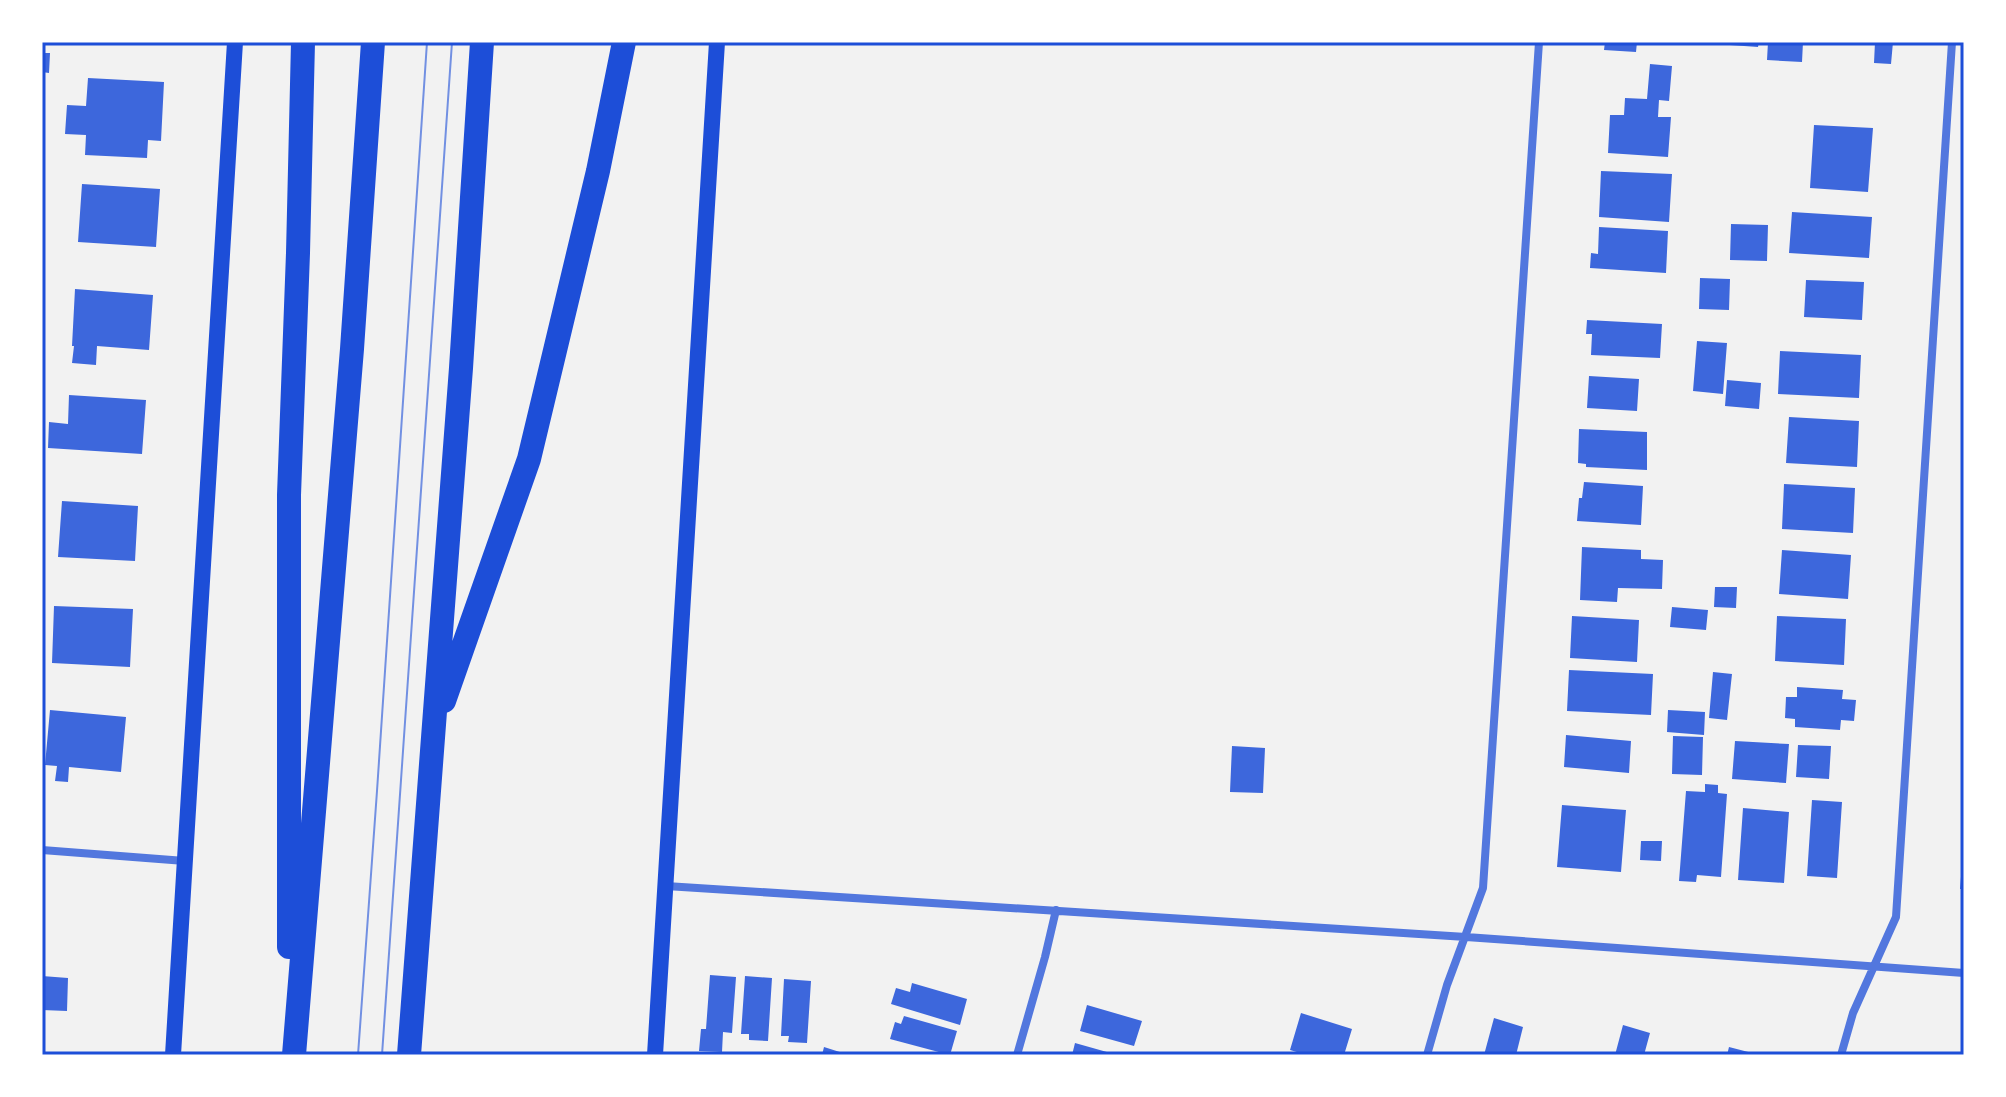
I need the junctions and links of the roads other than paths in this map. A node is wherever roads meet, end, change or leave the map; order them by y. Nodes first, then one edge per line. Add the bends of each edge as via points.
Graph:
1 (235, 42) edge
2 (303, 42) edge
3 (373, 42) edge
4 (482, 42) edge
5 (624, 42) edge
6 (717, 42) edge
7 (1539, 42) edge
8 (1952, 42) edge
9 (433, 734) junction
10 (42, 850) edge
11 (186, 861) junction
12 (666, 886) junction
13 (1056, 910) junction
14 (1466, 937) junction
15 (1875, 966) junction
16 (1964, 973) edge
17 (173, 1055) edge
18 (291, 1055) edge
19 (409, 1055) edge
20 (655, 1055) edge
21 (1017, 1055) edge
22 (1427, 1055) edge
23 (1841, 1055) edge

1 - 11 main road
2 - 18 highway via 289,495
3 - 18 highway
4 - 9 highway
5 - 9 highway via 529,459
6 - 12 main road
7 - 14 street via 1483,888
8 - 15 street via 1896,917
9 - 19 highway
10 - 11 street
11 - 17 main road
12 - 13 street
12 - 20 main road
13 - 14 street
13 - 21 street
14 - 15 street
14 - 22 street
15 - 16 street
15 - 23 street

